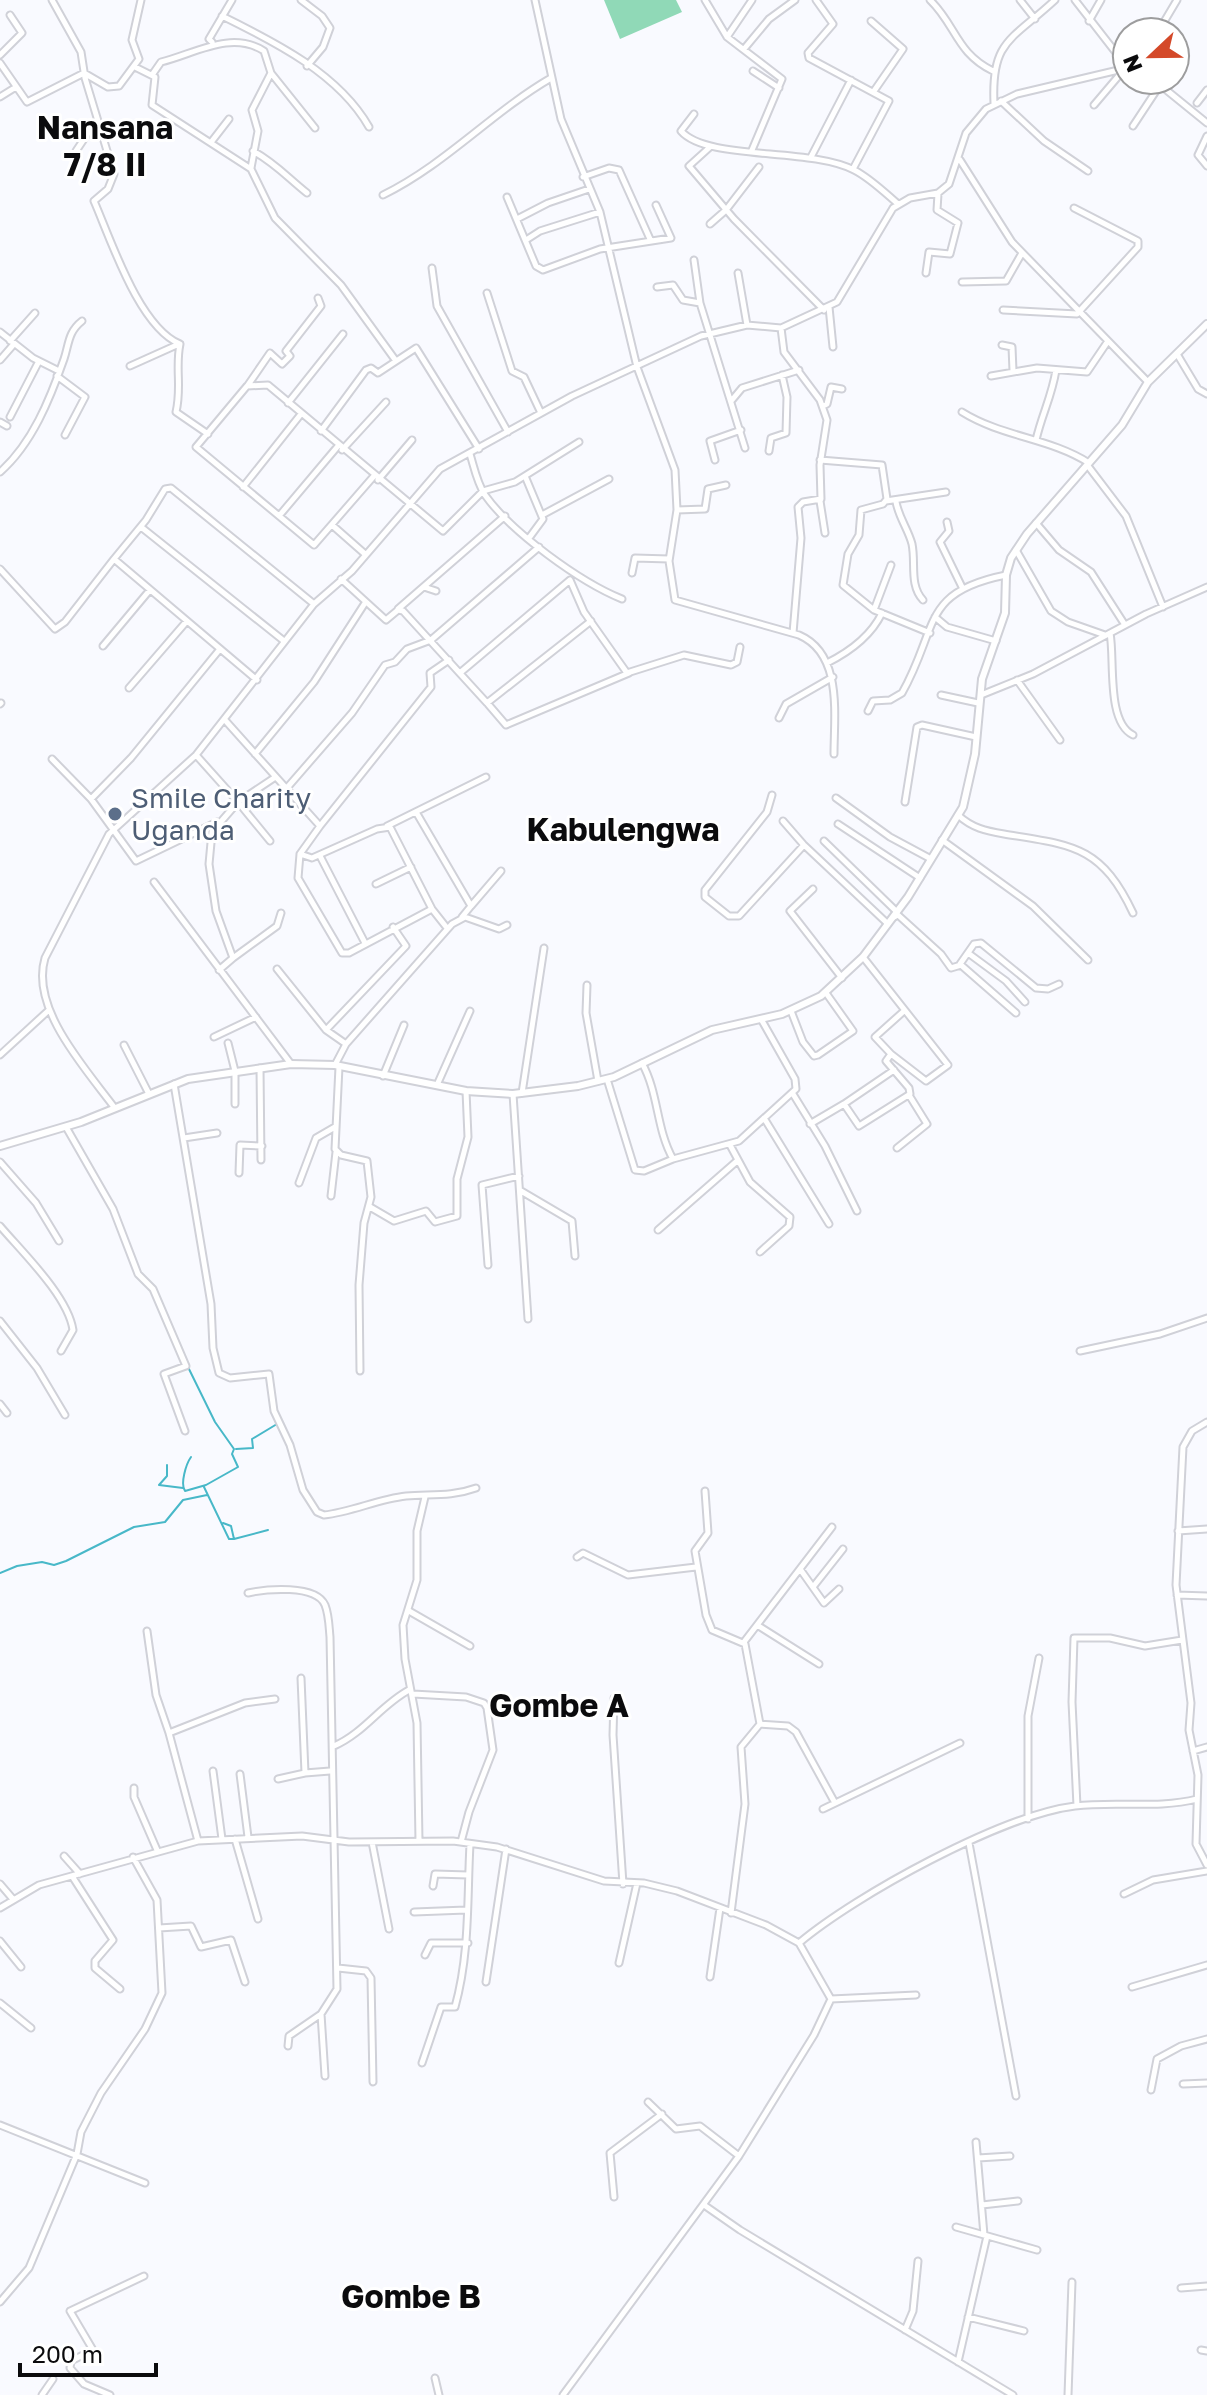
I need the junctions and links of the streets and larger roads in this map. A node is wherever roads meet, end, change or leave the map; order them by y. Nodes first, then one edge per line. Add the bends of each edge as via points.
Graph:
1 (52, 0) edge
2 (141, 0) edge
3 (232, 0) edge
4 (301, 0) edge
5 (535, 0) edge
6 (705, 0) edge
7 (752, 0) edge
8 (795, 0) edge
9 (816, 0) edge
10 (930, 0) edge
11 (1020, 0) edge
12 (1055, 0) edge
13 (1075, 0) edge
14 (1101, 0) edge
15 (10, 15) dead end
16 (222, 16) junction
17 (1035, 19) junction
18 (871, 21) dead end
19 (1089, 21) junction
20 (727, 37) junction
21 (212, 42) junction
22 (744, 49) junction
23 (1111, 50) edge
24 (0, 55) edge
25 (0, 63) edge
26 (307, 66) junction
27 (135, 67) junction
28 (753, 71) dead end
29 (993, 71) junction
30 (1111, 71) edge
31 (84, 73) junction
32 (271, 73) junction
33 (152, 75) junction
34 (551, 78) junction
35 (851, 80) junction
36 (1111, 86) edge
37 (16, 87) junction
38 (779, 88) junction
39 (1207, 90) edge
40 (874, 91) junction
41 (1153, 96) edge
42 (1174, 96) edge
43 (0, 97) edge
44 (997, 102) junction
45 (1197, 103) dead end
46 (1094, 105) dead end
47 (694, 114) dead end
48 (229, 119) dead end
49 (97, 120) junction
50 (1207, 123) edge
51 (1133, 126) dead end
52 (369, 127) dead end
53 (315, 128) dead end
54 (1207, 136) edge
55 (212, 141) junction
56 (710, 147) junction
57 (752, 150) junction
58 (76, 151) dead end
59 (253, 151) junction
60 (811, 157) junction
61 (960, 160) junction
62 (1207, 166) edge
63 (759, 167) dead end
64 (251, 169) junction
65 (853, 169) junction
66 (1088, 171) dead end
67 (583, 177) junction
68 (589, 189) junction
69 (307, 193) dead end
70 (938, 193) junction
71 (383, 195) dead end
72 (507, 197) dead end
73 (898, 204) junction
74 (656, 205) dead end
75 (1074, 208) dead end
76 (726, 210) junction
77 (600, 212) junction
78 (517, 219) junction
79 (710, 224) dead end
80 (650, 239) junction
81 (526, 240) junction
82 (610, 248) junction
83 (1022, 253) junction
84 (694, 260) dead end
85 (432, 268) dead end
86 (738, 273) dead end
87 (926, 273) dead end
88 (962, 282) dead end
89 (657, 287) dead end
90 (487, 293) dead end
91 (318, 298) dead end
92 (700, 303) junction
93 (826, 308) junction
94 (1003, 310) dead end
95 (1080, 312) junction
96 (35, 313) dead end
97 (82, 321) dead end
98 (1207, 324) edge
99 (747, 325) junction
100 (781, 328) junction
101 (0, 332) edge
102 (710, 332) junction
103 (343, 334) dead end
104 (1108, 341) junction
105 (12, 342) junction
106 (180, 344) junction
107 (1002, 345) dead end
108 (833, 347) dead end
109 (1177, 354) junction
110 (0, 360) edge
111 (39, 361) junction
112 (396, 361) junction
113 (130, 366) dead end
114 (637, 367) junction
115 (799, 370) junction
116 (1056, 370) junction
117 (1013, 371) junction
118 (58, 373) junction
119 (782, 375) junction
120 (991, 376) dead end
121 (1148, 382) junction
122 (248, 385) junction
123 (842, 389) dead end
124 (1207, 394) edge
125 (732, 400) junction
126 (386, 402) dead end
127 (288, 403) junction
128 (823, 406) junction
129 (962, 412) dead end
130 (541, 413) junction
131 (301, 414) junction
132 (10, 417) dead end
133 (0, 422) edge
134 (7, 426) dead end
135 (741, 430) junction
136 (321, 431) junction
137 (508, 432) junction
138 (208, 434) junction
139 (65, 435) dead end
140 (412, 440) dead end
141 (1036, 440) junction
142 (579, 442) dead end
143 (340, 448) junction
144 (745, 448) dead end
145 (479, 449) junction
146 (769, 451) dead end
147 (470, 454) junction
148 (715, 460) dead end
149 (820, 460) junction
150 (1089, 465) junction
151 (0, 472) edge
152 (525, 476) junction
153 (376, 478) junction
154 (609, 479) dead end
155 (726, 485) dead end
156 (243, 487) junction
157 (483, 491) junction
158 (946, 492) dead end
159 (820, 501) junction
160 (886, 501) junction
161 (896, 502) junction
162 (409, 505) junction
163 (677, 510) junction
164 (542, 515) junction
165 (279, 516) junction
166 (505, 516) junction
167 (947, 522) dead end
168 (1036, 523) junction
169 (332, 525) junction
170 (140, 527) junction
171 (825, 533) dead end
172 (529, 538) junction
173 (539, 547) junction
174 (1016, 550) junction
175 (365, 554) junction
176 (114, 559) junction
177 (669, 559) junction
178 (891, 565) dead end
179 (0, 569) edge
180 (632, 573) dead end
181 (1006, 575) junction
182 (572, 577) junction
183 (341, 579) junction
184 (423, 587) junction
185 (962, 587) junction
186 (1207, 587) edge
187 (149, 591) junction
188 (436, 591) dead end
189 (622, 599) dead end
190 (923, 600) dead end
191 (365, 603) junction
192 (314, 604) junction
193 (1163, 607) junction
194 (398, 610) junction
195 (874, 610) junction
196 (882, 613) junction
197 (935, 617) junction
198 (591, 621) junction
199 (186, 622) junction
200 (1125, 625) junction
201 (793, 633) junction
202 (930, 633) junction
203 (1108, 634) junction
204 (431, 640) junction
205 (284, 641) junction
206 (996, 641) junction
207 (103, 646) dead end
208 (740, 647) dead end
209 (220, 649) junction
210 (449, 660) junction
211 (827, 663) junction
212 (461, 672) junction
213 (629, 673) junction
214 (833, 677) junction
215 (257, 680) junction
216 (1017, 680) junction
217 (129, 688) dead end
218 (941, 695) dead end
219 (979, 699) junction
220 (487, 703) junction
221 (868, 711) dead end
222 (779, 718) dead end
223 (224, 719) junction
224 (1133, 735) dead end
225 (976, 737) junction
226 (1060, 740) dead end
227 (255, 754) junction
228 (834, 754) dead end
229 (196, 755) junction
230 (52, 759) dead end
231 (486, 777) dead end
232 (274, 778) junction
233 (286, 789) junction
234 (772, 795) dead end
235 (836, 798) dead end
236 (91, 799) junction
237 (238, 802) junction
238 (905, 802) dead end
239 (416, 812) junction
240 (958, 815) junction
241 (783, 821) dead end
242 (218, 822) junction
243 (838, 824) dead end
244 (320, 826) junction
245 (386, 827) junction
246 (112, 832) junction
247 (942, 840) junction
248 (270, 841) dead end
249 (824, 841) dead end
250 (804, 845) junction
251 (300, 854) junction
252 (320, 856) junction
253 (931, 859) junction
254 (411, 867) junction
255 (501, 871) dead end
256 (920, 878) junction
257 (154, 882) dead end
258 (376, 884) dead end
259 (813, 889) dead end
260 (471, 906) junction
261 (432, 909) junction
262 (281, 913) dead end
263 (1133, 913) dead end
264 (895, 914) junction
265 (462, 917) junction
266 (888, 924) junction
267 (507, 925) dead end
268 (393, 927) junction
269 (447, 928) junction
270 (365, 943) junction
271 (544, 948) dead end
272 (968, 953) junction
273 (863, 957) junction
274 (233, 958) junction
275 (1088, 960) dead end
276 (960, 964) junction
277 (277, 969) dead end
278 (219, 970) junction
279 (842, 978) junction
280 (1059, 984) dead end
281 (587, 985) dead end
282 (826, 993) junction
283 (1025, 1002) dead end
284 (49, 1010) junction
285 (470, 1011) dead end
286 (791, 1011) junction
287 (904, 1011) junction
288 (1016, 1013) dead end
289 (256, 1017) junction
290 (761, 1019) junction
291 (404, 1025) dead end
292 (326, 1030) junction
293 (214, 1037) dead end
294 (228, 1043) dead end
295 (346, 1044) junction
296 (124, 1045) dead end
297 (891, 1054) junction
298 (0, 1055) edge
299 (642, 1063) junction
300 (291, 1064) junction
301 (337, 1066) junction
302 (260, 1067) junction
303 (894, 1070) junction
304 (235, 1071) junction
305 (383, 1077) junction
306 (607, 1079) junction
307 (598, 1081) junction
308 (174, 1084) junction
309 (437, 1085) junction
310 (466, 1091) junction
311 (148, 1092) junction
312 (522, 1093) junction
313 (513, 1094) junction
314 (793, 1094) junction
315 (909, 1095) junction
316 (235, 1104) dead end
317 (844, 1104) junction
318 (114, 1107) junction
319 (764, 1118) junction
320 (810, 1124) junction
321 (66, 1127) junction
322 (335, 1127) junction
323 (217, 1133) dead end
324 (184, 1138) junction
325 (730, 1145) junction
326 (0, 1146) edge
327 (262, 1146) junction
328 (897, 1148) dead end
329 (336, 1152) junction
330 (673, 1159) junction
331 (261, 1160) dead end
332 (737, 1161) junction
333 (0, 1162) edge
334 (239, 1173) dead end
335 (519, 1176) junction
336 (299, 1183) dead end
337 (520, 1190) junction
338 (331, 1196) dead end
339 (370, 1207) junction
340 (857, 1211) dead end
341 (829, 1224) dead end
342 (0, 1226) edge
343 (658, 1230) dead end
344 (59, 1241) dead end
345 (760, 1252) dead end
346 (575, 1256) dead end
347 (488, 1265) dead end
348 (1207, 1318) edge
349 (528, 1319) dead end
350 (0, 1321) edge
351 (61, 1351) dead end
352 (1080, 1351) dead end
353 (360, 1371) dead end
354 (0, 1404) edge
355 (7, 1413) dead end
356 (65, 1415) dead end
357 (1207, 1422) edge
358 (185, 1431) dead end
359 (476, 1488) dead end
360 (705, 1491) dead end
361 (425, 1497) junction
362 (832, 1527) dead end
363 (1207, 1529) edge
364 (1178, 1531) junction
365 (843, 1549) dead end
366 (577, 1557) dead end
367 (696, 1567) junction
368 (800, 1569) junction
369 (813, 1587) junction
370 (839, 1589) dead end
371 (248, 1593) dead end
372 (1177, 1595) junction
373 (1207, 1596) edge
374 (409, 1611) junction
375 (757, 1625) junction
376 (147, 1631) dead end
377 (1182, 1640) junction
378 (744, 1642) junction
379 (470, 1646) dead end
380 (1039, 1658) dead end
381 (819, 1664) dead end
382 (301, 1678) dead end
383 (411, 1692) junction
384 (614, 1698) dead end
385 (275, 1699) dead end
386 (760, 1724) junction
387 (169, 1733) junction
388 (960, 1743) dead end
389 (334, 1746) junction
390 (1207, 1747) edge
391 (1193, 1751) junction
392 (213, 1771) dead end
393 (330, 1771) junction
394 (305, 1773) junction
395 (240, 1774) dead end
396 (278, 1779) dead end
397 (134, 1788) dead end
398 (1197, 1799) junction
399 (835, 1803) junction
400 (1077, 1806) junction
401 (823, 1809) dead end
402 (1028, 1819) junction
403 (248, 1837) junction
404 (222, 1839) junction
405 (235, 1839) junction
406 (332, 1840) junction
407 (198, 1841) junction
408 (419, 1841) junction
409 (372, 1842) junction
410 (461, 1842) junction
411 (969, 1843) junction
412 (470, 1844) junction
413 (506, 1849) junction
414 (157, 1850) junction
415 (64, 1856) dead end
416 (133, 1857) junction
417 (1207, 1868) edge
418 (80, 1874) junction
419 (468, 1875) junction
420 (72, 1876) junction
421 (637, 1883) junction
422 (0, 1884) edge
423 (623, 1884) junction
424 (433, 1886) dead end
425 (1124, 1894) dead end
426 (12, 1898) junction
427 (0, 1908) edge
428 (720, 1908) junction
429 (466, 1910) junction
430 (414, 1912) dead end
431 (731, 1913) junction
432 (258, 1919) dead end
433 (159, 1928) junction
434 (389, 1929) dead end
435 (0, 1941) edge
436 (468, 1943) junction
437 (799, 1943) junction
438 (425, 1955) dead end
439 (619, 1963) dead end
440 (1207, 1965) edge
441 (21, 1967) dead end
442 (338, 1968) junction
443 (710, 1977) dead end
444 (245, 1982) dead end
445 (486, 1982) dead end
446 (1132, 1987) dead end
447 (120, 1989) dead end
448 (916, 1995) dead end
449 (831, 1999) junction
450 (0, 2003) edge
451 (321, 2014) junction
452 (31, 2028) dead end
453 (1207, 2039) edge
454 (288, 2046) dead end
455 (422, 2063) dead end
456 (325, 2076) dead end
457 (373, 2082) dead end
458 (1207, 2083) edge
459 (1183, 2084) dead end
460 (1151, 2090) dead end
461 (1016, 2096) dead end
462 (648, 2102) dead end
463 (662, 2114) junction
464 (0, 2125) edge
465 (976, 2142) dead end
466 (77, 2154) junction
467 (739, 2156) junction
468 (1010, 2156) dead end
469 (978, 2158) junction
470 (145, 2183) dead end
471 (614, 2197) dead end
472 (1018, 2201) dead end
473 (704, 2205) junction
474 (982, 2205) junction
475 (956, 2227) dead end
476 (986, 2235) junction
477 (1037, 2250) dead end
478 (918, 2261) dead end
479 (144, 2276) dead end
480 (1072, 2282) dead end
481 (1207, 2286) edge
482 (1181, 2288) dead end
483 (0, 2302) edge
484 (968, 2317) junction
485 (905, 2330) junction
486 (1024, 2331) dead end
487 (958, 2362) junction
488 (435, 2378) dead end
489 (53, 2379) dead end
490 (42, 2395) edge
491 (110, 2395) edge
492 (439, 2395) edge
493 (563, 2395) edge
494 (1013, 2395) edge
495 (1068, 2395) edge

1 - 31 street via 81,52
2 - 27 street via 132,40 139,59
3 - 16 street
4 - 26 street via 330,28
5 - 34 street
6 - 20 street
7 - 20 street
8 - 22 street via 769,19
9 - 35 street via 833,24 808,57
10 - 29 street via 958,44
11 - 17 street
12 - 17 street
13 - 19 street
14 - 19 street
15 - 24 street via 22,33
16 - 21 street
16 - 26 street
17 - 29 street via 999,51
18 - 40 street via 903,49
19 - 23 street
20 - 22 street
21 - 32 street via 261,48
21 - 33 street via 189,56 161,62
22 - 38 street via 781,76
25 - 37 street
26 - 52 street via 353,101
27 - 31 street via 114,88
27 - 33 street
28 - 38 street
29 - 44 street
30 - 44 street
31 - 37 street via 31,102
31 - 49 street
32 - 53 street
32 - 59 street via 252,110 258,131
33 - 55 street via 152,105
34 - 67 street
34 - 71 street via 508,105 437,166
35 - 40 street
35 - 60 street
36 - 46 street
37 - 43 street
38 - 57 street
39 - 45 street
40 - 65 street via 889,101
41 - 51 street
42 - 50 street
44 - 61 street via 971,124
44 - 66 street
47 - 56 street via 681,131
48 - 55 street
49 - 58 street
49 - 106 street via 114,174 108,189 94,201 130,289 169,339
54 - 62 street via 1198,155
55 - 64 street
56 - 57 street
56 - 76 street via 688,165
57 - 60 street
59 - 64 street
59 - 69 street via 282,166
60 - 65 street
61 - 70 street via 949,184
61 - 83 street via 985,205
63 - 76 street
64 - 112 street via 275,218 341,285
65 - 73 street
67 - 68 street
67 - 80 street via 619,170
68 - 77 street
68 - 78 street
70 - 73 street
70 - 87 street via 937,210 958,223 950,254 929,252
72 - 78 street
73 - 93 street via 845,295
74 - 80 street via 672,237
75 - 95 street via 1139,244
76 - 79 street
76 - 93 street
77 - 81 street
77 - 82 street
78 - 81 street
80 - 82 street
81 - 82 street via 536,266 543,270
82 - 114 street
83 - 88 street via 1006,281
83 - 95 street
84 - 92 street
85 - 137 street via 437,306
86 - 99 street
89 - 92 street via 673,285 683,300
90 - 130 street via 512,371 526,379
91 - 122 street via 321,306 286,351 290,356 282,364 270,353
92 - 102 street
93 - 100 street
93 - 108 street
94 - 95 street
95 - 104 street
96 - 105 street
97 - 118 street via 71,332
98 - 109 street
99 - 100 street
99 - 102 street
100 - 115 street via 784,352
101 - 105 street
102 - 114 street
102 - 125 street
103 - 127 street
104 - 116 street via 1088,371
104 - 121 street
105 - 110 street
105 - 111 street
106 - 113 street
106 - 138 street via 176,362 181,396 175,410
107 - 117 street via 1012,348
109 - 121 street
109 - 124 street via 1198,389
111 - 118 street
111 - 132 street
112 - 136 street via 378,373 366,370
112 - 145 street via 417,348
114 - 130 street
114 - 163 street via 675,470
115 - 119 street
115 - 128 street
116 - 117 street
116 - 141 street
117 - 120 street
118 - 139 street via 85,397
118 - 151 street via 30,438
119 - 125 street via 742,388
119 - 146 street via 786,433 771,438
121 - 150 street
122 - 127 street via 268,385
122 - 138 street
123 - 128 street via 831,387
125 - 135 street
126 - 143 street
127 - 131 street
128 - 149 street via 827,427
129 - 141 street via 1000,433
130 - 137 street
131 - 136 street
131 - 156 street
133 - 134 street
135 - 144 street
135 - 148 street via 710,441
136 - 143 street
137 - 145 street
138 - 156 street via 196,449
140 - 153 street
141 - 150 street via 1064,448
142 - 152 street
143 - 153 street
143 - 165 street
145 - 147 street
147 - 157 street
147 - 162 street via 440,469
149 - 159 street
149 - 160 street via 879,463 884,468
150 - 168 street
150 - 193 street via 1126,516
152 - 157 street
152 - 164 street
153 - 162 street
153 - 169 street
154 - 164 street
155 - 163 street via 708,489 705,509
156 - 165 street
157 - 162 street via 443,531
157 - 166 street
158 - 161 street
159 - 171 street
159 - 201 street via 798,507 801,538
160 - 161 street
160 - 195 street via 861,510 859,535 842,576 845,589
161 - 190 street via 913,547 914,582
162 - 175 street
163 - 177 street
164 - 172 street
165 - 169 street via 314,545
166 - 172 street
166 - 184 street
167 - 185 street via 949,531 940,542
168 - 174 street
168 - 200 street via 1059,550 1091,572
169 - 175 street
170 - 176 street
170 - 192 street via 165,489 171,488
170 - 205 street
172 - 173 street
173 - 182 street
173 - 204 street
174 - 181 street
174 - 203 street via 1051,611
175 - 183 street
176 - 179 street via 55,629
176 - 187 street
177 - 180 street via 635,558
177 - 201 street via 677,603
178 - 195 street
181 - 185 street
181 - 206 street via 1005,613
182 - 189 street
182 - 198 street
182 - 212 street
183 - 191 street
183 - 192 street
184 - 188 street
184 - 194 street
185 - 197 street via 940,605
186 - 193 street
187 - 199 street
187 - 207 street
191 - 194 street via 386,620
191 - 227 street via 314,682
192 - 205 street
193 - 200 street
194 - 204 street
195 - 196 street
196 - 202 street
196 - 211 street via 861,640
197 - 202 street
197 - 206 street via 947,627
198 - 213 street
198 - 220 street
199 - 209 street
199 - 217 street
200 - 203 street
201 - 211 street via 814,644
202 - 221 street via 902,693 873,701
203 - 216 street
203 - 224 street via 1114,701 1125,731
204 - 210 street
204 - 233 street via 385,665 352,713
205 - 215 street
206 - 219 street
208 - 213 street via 737,662 731,665 684,655
209 - 215 street
209 - 236 street
210 - 212 street
210 - 244 street via 430,673 431,687
211 - 214 street
212 - 220 street
213 - 220 street via 506,725
214 - 222 street via 786,704
214 - 228 street
215 - 223 street
216 - 219 street
216 - 226 street
218 - 219 street
219 - 225 street
223 - 227 street
223 - 229 street
225 - 238 street via 918,726
225 - 240 street via 968,793
227 - 232 street
229 - 237 street
229 - 246 street
230 - 236 street
231 - 239 street
232 - 233 street
232 - 237 street
233 - 244 street
234 - 250 street via 767,812 705,890 705,897 729,916 739,916
235 - 253 street
236 - 246 street
237 - 242 street
237 - 248 street
239 - 245 street
239 - 260 street
240 - 247 street
240 - 263 street via 986,831 1077,847 1119,883
241 - 250 street
242 - 246 street via 141,862
242 - 274 street via 212,832 210,878
243 - 256 street
244 - 251 street
245 - 252 street
245 - 254 street
246 - 284 street via 45,958 40,980
247 - 253 street
247 - 275 street via 1033,906
249 - 264 street
250 - 266 street
251 - 252 street via 308,859
251 - 270 street via 298,878 341,952
252 - 270 street
253 - 256 street
254 - 258 street
254 - 261 street
255 - 260 street
256 - 264 street
257 - 278 street
259 - 279 street via 790,911
260 - 265 street
261 - 268 street
261 - 269 street
262 - 274 street via 277,926
264 - 266 street
264 - 276 street via 953,970
265 - 267 street via 499,929
265 - 269 street
266 - 273 street
268 - 270 street
268 - 292 street via 406,946
269 - 295 street
271 - 312 street
272 - 276 street
272 - 280 street via 981,943 1036,988
272 - 283 street
273 - 279 street
273 - 287 street
274 - 278 street
276 - 288 street
277 - 292 street
278 - 289 street
279 - 282 street
281 - 307 street via 586,1013
282 - 286 street
282 - 286 street via 853,1031 818,1055 803,1042
284 - 298 street
284 - 318 street
285 - 309 street
286 - 290 street
287 - 297 street via 875,1037
287 - 297 street via 948,1065 926,1081
289 - 293 street
289 - 300 street
290 - 299 street via 712,1030
290 - 314 street via 795,1079
291 - 305 street
292 - 295 street
294 - 304 street
295 - 301 street
296 - 311 street
297 - 303 street via 886,1061
299 - 306 street
299 - 330 street
300 - 301 street
300 - 302 street
301 - 305 street
301 - 322 street
302 - 304 street
302 - 327 street
303 - 315 street
303 - 317 street
304 - 308 street
304 - 316 street
305 - 309 street
306 - 307 street
306 - 330 street via 635,1170
307 - 312 street
308 - 311 street
308 - 324 street
309 - 310 street
310 - 313 street
310 - 339 street via 468,1137 458,1171 457,1216 435,1222 426,1211 394,1221
311 - 318 street
312 - 313 street
313 - 335 street
314 - 319 street
314 - 320 street
315 - 317 street via 859,1126
315 - 328 street via 927,1124
317 - 320 street
318 - 321 street
319 - 325 street
319 - 341 street
320 - 340 street
321 - 326 street
321 - 358 street via 113,1209 138,1274 153,1289 186,1364 164,1374
322 - 329 street
322 - 336 street via 316,1138
323 - 324 street
324 - 361 street via 219,1373 230,1378 269,1374 274,1411 303,1490 317,1512 332,1514 384,1500
325 - 330 street
325 - 332 street
327 - 331 street
327 - 334 street via 240,1145
329 - 338 street
329 - 339 street via 368,1163
332 - 343 street
332 - 345 street via 750,1182 790,1217 789,1226
333 - 344 street via 36,1203
335 - 337 street
335 - 347 street via 482,1185
337 - 346 street via 572,1221
337 - 349 street
339 - 353 street via 359,1285
342 - 351 street via 69,1315 73,1330
348 - 352 street
350 - 356 street
354 - 355 street
357 - 364 street via 1192,1431 1183,1447
359 - 361 street
360 - 367 street via 708,1533 695,1548
361 - 374 street
362 - 368 street
363 - 364 street
364 - 372 street
365 - 369 street
366 - 367 street via 583,1553 628,1575
367 - 378 street via 711,1628
368 - 369 street
368 - 375 street
369 - 370 street via 824,1603
371 - 389 street via 276,1587 313,1595 324,1605
372 - 373 street
372 - 377 street
374 - 379 street
374 - 383 street via 403,1625
375 - 378 street
375 - 381 street
376 - 387 street via 156,1695
377 - 391 street
377 - 400 street via 1145,1646 1110,1638 1074,1638
378 - 386 street
380 - 402 street via 1028,1716
382 - 394 street
383 - 389 street via 388,1702 360,1730
383 - 408 street via 417,1723
383 - 410 street via 466,1697 487,1708 493,1750
384 - 423 street
385 - 387 street via 245,1703
386 - 399 street via 788,1726 796,1732
386 - 431 street via 741,1747 745,1804
387 - 407 street
388 - 399 street
389 - 393 street
390 - 391 street
391 - 398 street
392 - 404 street
393 - 394 street
393 - 406 street
394 - 396 street
395 - 403 street
397 - 414 street
398 - 400 street
398 - 417 street via 1196,1844
399 - 401 street
400 - 402 street
402 - 411 street
403 - 405 street
403 - 406 street
404 - 405 street
404 - 407 street
405 - 432 street
406 - 409 street
406 - 442 street
407 - 414 street
408 - 409 street
408 - 410 street
409 - 434 street
410 - 412 street
411 - 437 street via 919,1867
411 - 461 street
412 - 413 street
412 - 419 street
413 - 423 street
413 - 445 street
414 - 416 street
415 - 418 street
416 - 418 street
416 - 433 street via 155,1894
417 - 425 street via 1153,1880
418 - 420 street
419 - 424 street via 435,1874
419 - 429 street
420 - 426 street
420 - 447 street via 113,1940 95,1968
421 - 423 street
421 - 428 street
421 - 439 street
422 - 426 street
426 - 427 street
428 - 431 street
428 - 443 street
429 - 430 street
429 - 436 street
431 - 437 street
433 - 444 street via 191,1926 201,1947 231,1940
433 - 466 street via 162,1993 145,2029 101,2093 81,2132
435 - 441 street
436 - 438 street via 430,1943
436 - 455 street via 455,2007 441,2007
437 - 449 street
440 - 446 street
442 - 451 street via 335,1996
442 - 457 street via 366,1971 371,1978
448 - 449 street
449 - 467 street
450 - 452 street
451 - 454 street via 289,2036
451 - 456 street
453 - 460 street via 1157,2059
458 - 459 street
462 - 463 street
463 - 467 street via 680,2130 700,2126
463 - 471 street via 610,2153
464 - 466 street
465 - 469 street
466 - 470 street
466 - 483 street via 29,2268
467 - 473 street
468 - 469 street
469 - 474 street
472 - 474 street
473 - 485 street
473 - 493 street
474 - 476 street
475 - 476 street
476 - 477 street
476 - 484 street
478 - 485 street via 913,2311
479 - 491 street via 70,2311 93,2350 71,2361 70,2368 84,2384
480 - 495 street
481 - 482 street
484 - 486 street
484 - 487 street
485 - 487 street
487 - 494 street
488 - 492 street
489 - 490 street

